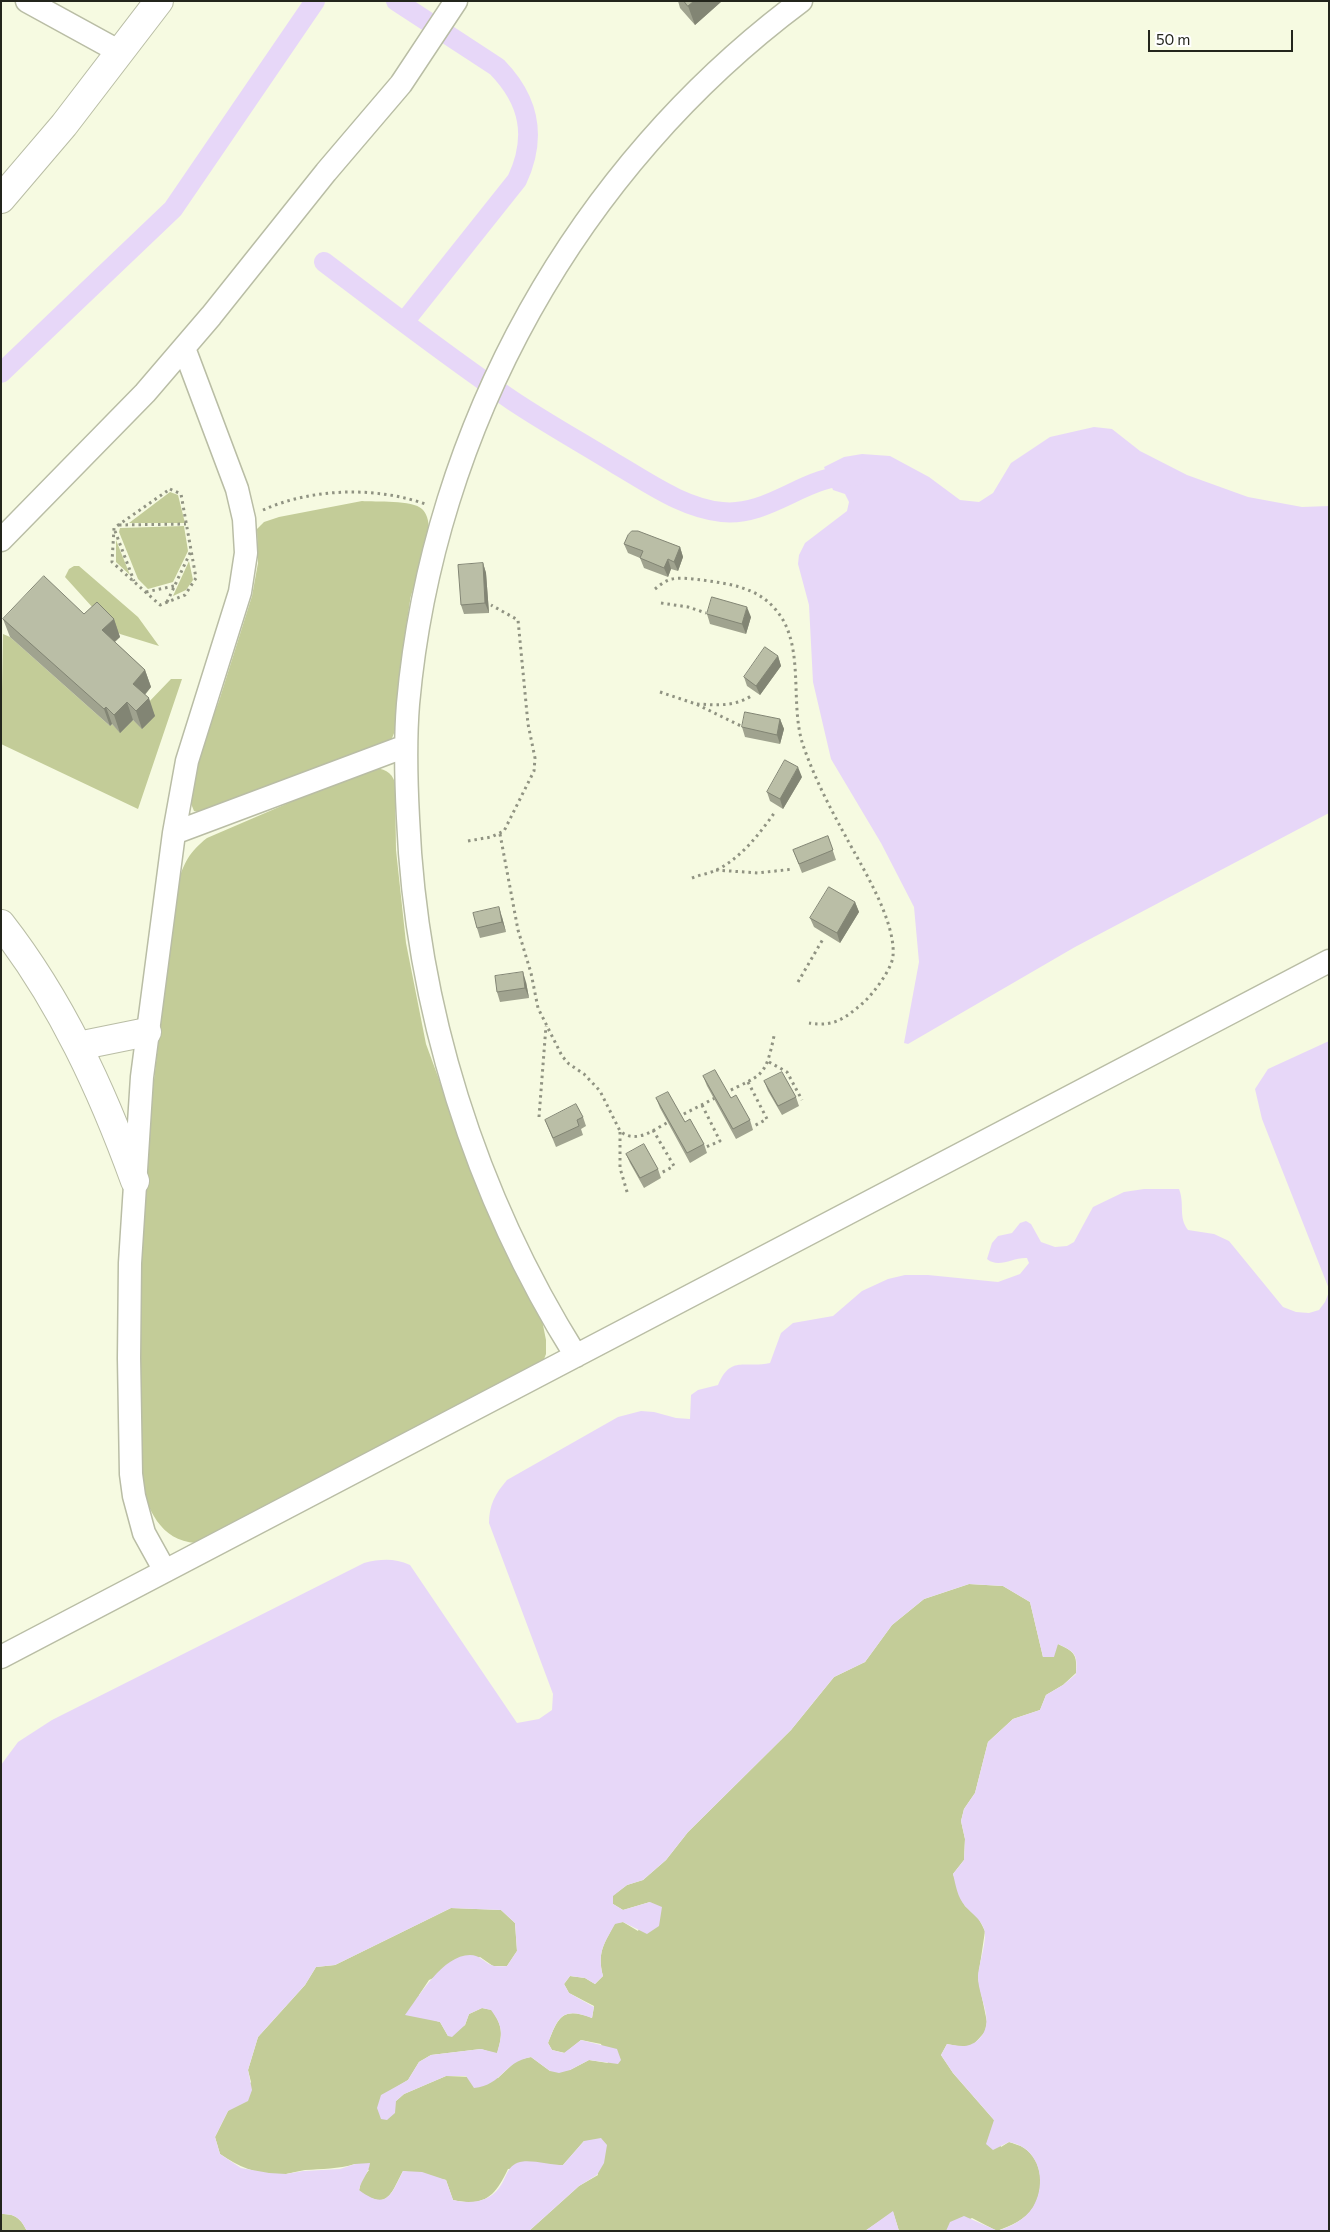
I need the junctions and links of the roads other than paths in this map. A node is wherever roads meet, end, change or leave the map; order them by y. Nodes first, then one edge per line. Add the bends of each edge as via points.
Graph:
1 (27, 1) edge
2 (159, 1) edge
3 (801, 1) edge
4 (453, 6) edge
5 (120, 52) junction
6 (1, 199) edge
7 (184, 348) junction
8 (1, 540) edge
9 (406, 746) junction
10 (174, 833) junction
11 (1, 924) edge
12 (1329, 960) edge
13 (147, 1032) junction
14 (78, 1046) junction
15 (135, 1181) junction
16 (576, 1356) junction
17 (165, 1571) junction
18 (1, 1657) edge

1 - 5 street
2 - 5 main road
3 - 9 street via 696,90 624,170 562,256 534,302 481,411 445,511 414,653
4 - 7 street via 401,84
5 - 6 main road
7 - 8 street via 145,393
7 - 10 street via 237,489 244,519 246,553 240,592 187,761
9 - 10 street
9 - 16 street via 408,833 414,898 422,955 447,1065 483,1173 531,1275
10 - 13 street
11 - 14 main road via 38,976
12 - 16 street
13 - 14 main road
13 - 15 street
14 - 15 main road via 102,1096
15 - 17 street via 130,1263 131,1474 144,1533
16 - 17 street
17 - 18 street

